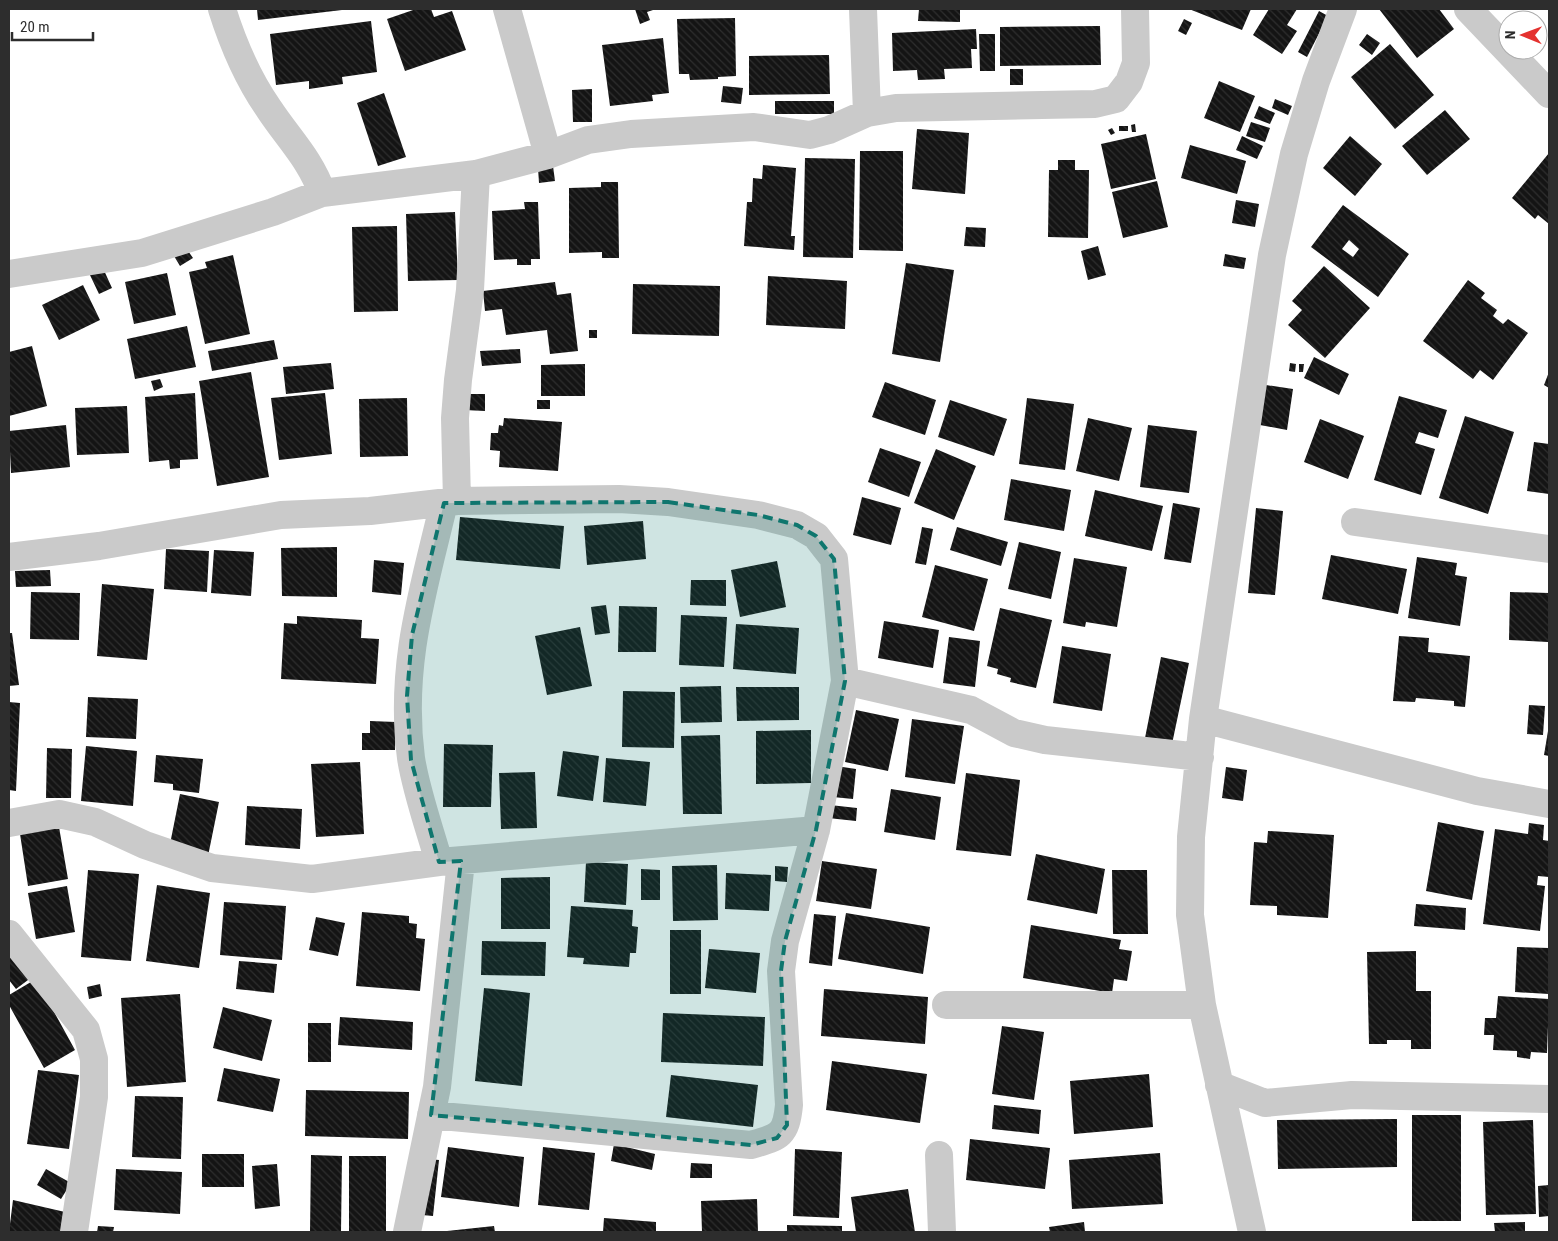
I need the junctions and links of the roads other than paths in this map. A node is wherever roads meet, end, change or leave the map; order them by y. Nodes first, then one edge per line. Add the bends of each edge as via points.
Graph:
1 (222, 9) edge
2 (507, 9) edge
3 (863, 9) edge
4 (1135, 9) edge
5 (1344, 9) edge
6 (1468, 9) edge
7 (1549, 94) edge
8 (867, 113) junction
9 (548, 155) junction
10 (476, 174) junction
11 (322, 193) junction
12 (9, 274) edge
13 (450, 502) junction
14 (1355, 522) dead end
15 (1549, 549) edge
16 (9, 557) edge
17 (845, 681) junction
18 (1203, 719) junction
19 (1200, 758) junction
20 (1549, 804) edge
21 (9, 822) edge
22 (816, 830) junction
23 (450, 862) junction
24 (9, 934) edge
25 (946, 1005) dead end
26 (1202, 1005) junction
27 (1219, 1085) junction
28 (1549, 1099) edge
29 (431, 1115) junction
30 (940, 1156) dead end
31 (74, 1232) edge
32 (407, 1232) edge
33 (942, 1232) edge
34 (1252, 1232) edge

1 - 11 street via 248,74 316,174
2 - 9 street
3 - 8 street
4 - 8 street via 1136,62 1129,82 1116,100 1095,104 896,108
5 - 18 street via 1316,81 1294,154 1272,255
6 - 7 street
8 - 9 street via 829,130 810,134 754,127 631,134 588,140
9 - 10 street
10 - 11 street
10 - 13 street via 470,290 458,380
11 - 12 street via 273,212 142,253
13 - 16 street via 341,513 281,515 98,546
13 - 17 street via 619,499 668,502 758,515 797,525 816,536 834,560
13 - 23 street via 412,635 407,696 411,760
14 - 15 street
17 - 19 street via 971,710 1014,733 1045,740
17 - 22 street
18 - 19 street
18 - 20 street via 1477,791
19 - 26 street via 1191,837 1190,915
21 - 23 street via 59,814 95,822 146,845 212,868 312,879
22 - 23 street
22 - 29 street via 785,941 781,971 789,1105 787,1124 777,1138 751,1144
23 - 29 street via 440,1060
24 - 31 street via 86,1030 94,1060 94,1097
25 - 26 street
26 - 27 street
27 - 28 street via 1264,1103 1352,1095
27 - 34 street
29 - 32 street
30 - 33 street

